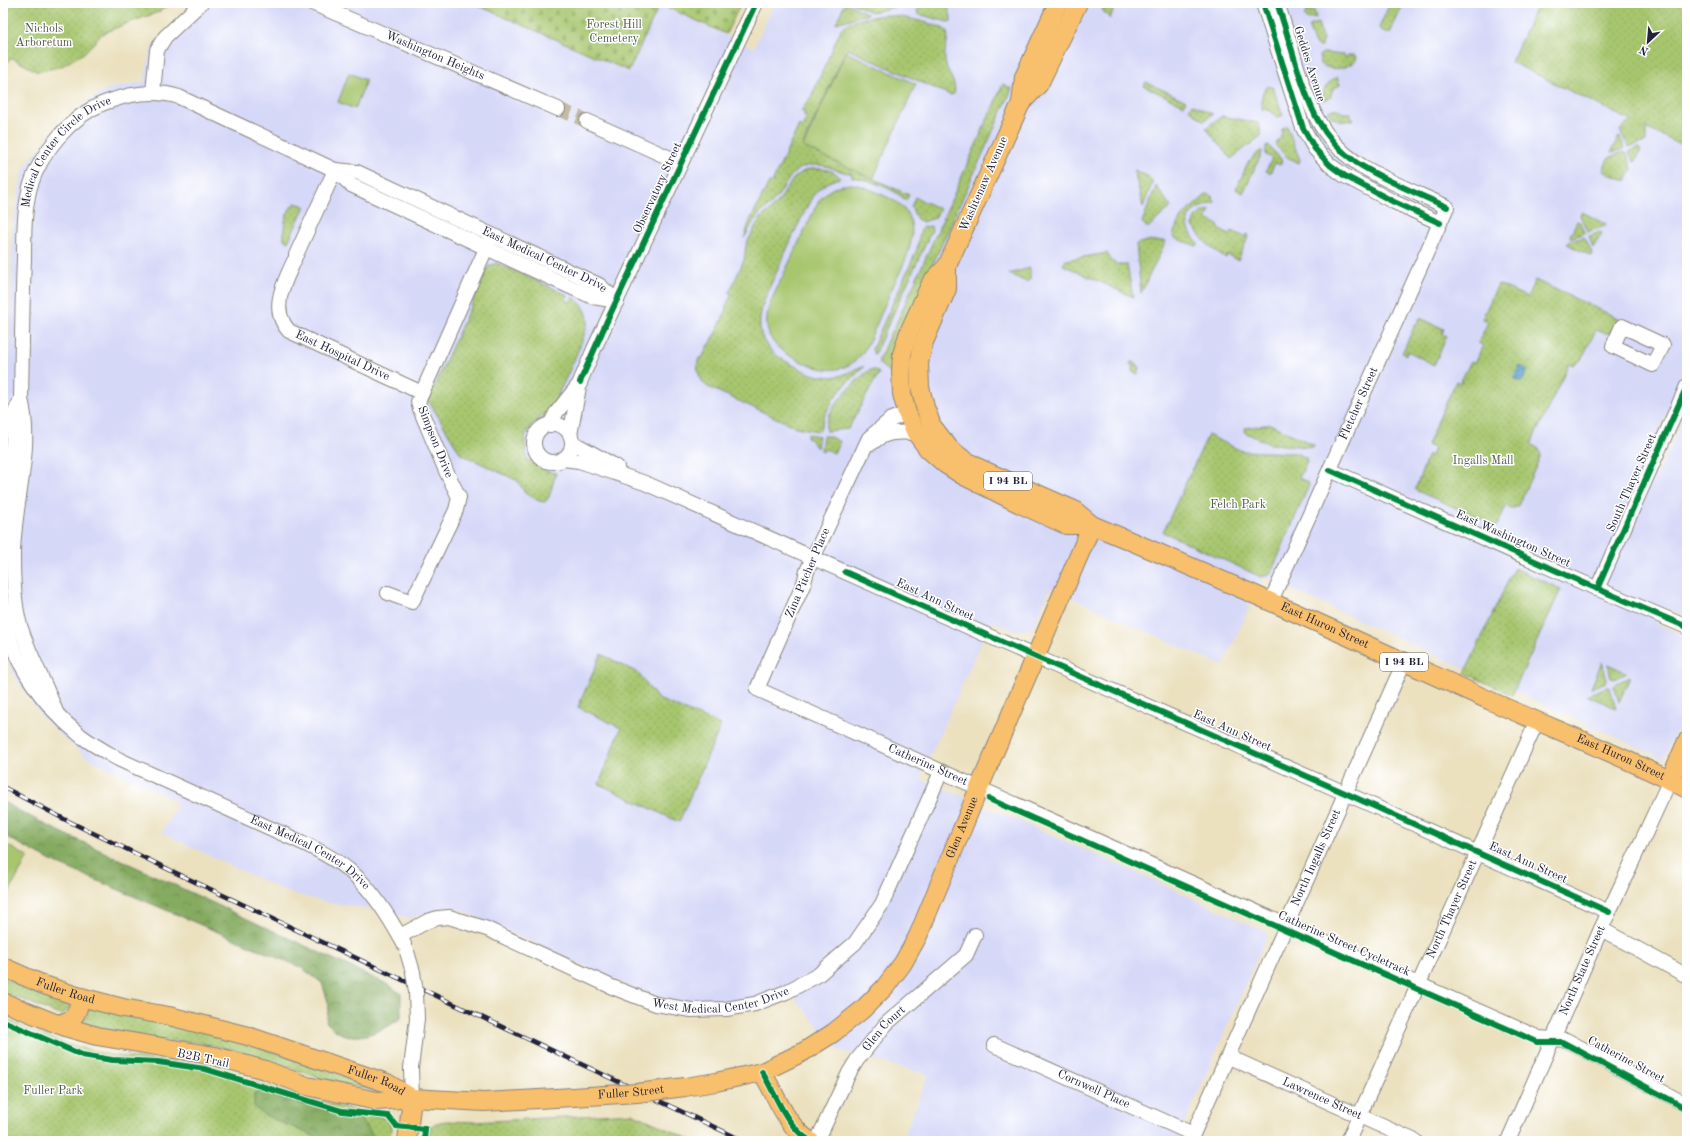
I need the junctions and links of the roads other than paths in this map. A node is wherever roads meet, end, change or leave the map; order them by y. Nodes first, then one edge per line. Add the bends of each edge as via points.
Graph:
1 (200, 3) edge
2 (312, 3) edge
3 (756, 3) edge
4 (1058, 3) edge
5 (1078, 3) edge
6 (1263, 3) edge
7 (1277, 3) edge
8 (153, 93) junction
9 (190, 101) joint
10 (1021, 103) junction
11 (558, 109) tunnel mouth
12 (587, 121) tunnel mouth
13 (681, 163) junction
14 (335, 170) junction
15 (1447, 207) joint
16 (1440, 223) junction
17 (492, 235) junction
18 (486, 248) junction
19 (947, 266) junction
20 (23, 288) joint
21 (616, 301) junction
22 (580, 382) junction
23 (1687, 386) edge
24 (422, 393) junction
25 (22, 399) junction
26 (925, 408) joint
27 (907, 412) junction
28 (550, 425) junction
29 (924, 430) junction
30 (571, 438) junction
31 (859, 458) junction
32 (563, 459) junction
33 (1330, 470) junction
34 (645, 483) junction
35 (1092, 525) junction
36 (3, 531) edge
37 (813, 557) junction
38 (1597, 588) junction
39 (388, 593) dead end
40 (1271, 601) junction
41 (3, 608) edge
42 (1687, 627) edge
43 (1036, 657) junction
44 (1404, 662) junction
45 (757, 689) joint
46 (56, 712) junction
47 (1537, 720) junction
48 (1687, 742) edge
49 (942, 772) junction
50 (1670, 780) junction
51 (978, 788) junction
52 (1687, 789) edge
53 (1345, 793) junction
54 (1477, 852) junction
55 (1609, 912) junction
56 (1287, 927) junction
57 (1601, 929) junction
58 (975, 935) dead end
59 (400, 936) junction
60 (3, 967) edge
61 (1687, 976) edge
62 (1418, 985) junction
63 (80, 997) junction
64 (3, 1002) edge
65 (58, 1024) junction
66 (1553, 1038) junction
67 (994, 1045) dead end
68 (1229, 1057) junction
69 (762, 1072) junction
70 (412, 1098) junction
71 (1687, 1105) edge
72 (1359, 1117) junction
73 (1192, 1138) edge
74 (407, 1141) edge
75 (810, 1141) edge
76 (817, 1141) edge
77 (1348, 1141) edge
78 (1415, 1141) edge
79 (1508, 1141) edge

1 - 8 street via 165,37 157,50
2 - 11 street, Washington Heights
3 - 13 street, Observatory Street
4 - 10 main road, Washtenaw Avenue / I 94 BL via 1024,77
5 - 10 main road, Washtenaw Avenue / I 94 BL via 1039,84
6 - 16 street, Geddes Avenue via 1310,142 1326,161 1340,172 1394,202
7 - 15 street, Geddes Avenue via 1306,97 1324,130 1340,149 1361,165
8 - 9 street, Medical Center Circle Drive
8 - 20 street, Medical Center Circle Drive via 128,96 85,112 54,142 41,159 28,201
9 - 14 street, East Medical Center Drive
10 - 19 main road, Washtenaw Avenue / I 94 BL
12 - 13 street
13 - 21 street, Observatory Street
14 - 17 street, East Medical Center Drive via 357,172
14 - 18 street, East Medical Center Drive via 351,185
14 - 24 street, East Hospital Drive via 279,298 283,325 289,331
15 - 16 street, Fletcher Street
16 - 33 street, Fletcher Street
17 - 18 street, Simpson Drive
17 - 21 street, East Medical Center Drive via 599,285
18 - 21 street, East Medical Center Drive via 593,297
18 - 24 street, Simpson Drive
19 - 26 main road, Washtenaw Avenue / I 94 BL via 947,290 920,356 918,370
19 - 27 main road, Washtenaw Avenue / I 94 BL via 931,283 906,339 901,371 902,394
20 - 25 street, East Medical Center Drive
21 - 22 street, Observatory Street
22 - 28 street, Observatory Street
22 - 30 street, Observatory Street
23 - 38 street, South Thayer Street
24 - 39 street, Simpson Drive via 418,402 420,409 459,497 456,510 412,602
25 - 36 street, East Medical Center Drive via 15,412
25 - 46 street, East Medical Center Drive via 25,412 25,450 14,534 14,579 22,633 48,688
26 - 29 main road, East Huron Street / I 94 BL
27 - 29 main road via 916,413 926,419
27 - 31 street, Zina Pitcher Place via 878,429 869,438
28 - 30 street via 562,427
28 - 32 street via 543,427 536,434 534,450 547,461
29 - 31 street, Zina Pitcher Place via 884,435 868,447
29 - 35 main road, East Huron Street / I 94 BL via 963,459 1074,510
30 - 32 street via 568,454
30 - 34 street, East Ann Street
31 - 37 street, Zina Pitcher Place
32 - 34 street, East Ann Street via 579,461
33 - 38 street, East Washington Street
33 - 40 street, Fletcher Street
34 - 37 street, East Ann Street
35 - 40 main road, East Huron Street / I 94 BL
35 - 43 main road, Glen Avenue
37 - 43 street, East Ann Street
37 - 45 street, Zina Pitcher Place
38 - 42 street, East Washington Street
40 - 44 main road, East Huron Street / I 94 BL
41 - 46 street, East Medical Center Drive via 8,634 22,666
43 - 51 main road, Glen Avenue
43 - 53 street, East Ann Street
44 - 47 main road, East Huron Street / I 94 BL
44 - 53 street, North Ingalls Street
45 - 49 street, Catherine Street
46 - 59 street, East Medical Center Drive via 82,737 120,760 337,861 365,886
47 - 50 main road, East Huron Street / I 94 BL
47 - 54 street, North Thayer Street
48 - 50 main road
49 - 51 street, Catherine Street
49 - 59 street, West Medical Center Drive via 882,904 855,943 818,975 786,992 755,1004 726,1009 691,1010 656,1004 612,988 487,929 453,917 438,918
50 - 52 main road, East Huron Street / I 94 BL
50 - 55 street, North State Street
51 - 56 street, Catherine Street
51 - 69 main road, Glen Avenue via 918,936 903,963 885,987 862,1010 833,1032 803,1052
53 - 54 street, East Ann Street
53 - 56 street, North Ingalls Street
54 - 55 street, East Ann Street
54 - 62 street, North Thayer Street
55 - 57 street, North State Street
56 - 62 street, Catherine Street
56 - 68 street, North Ingalls Street
57 - 61 street
57 - 66 street, North State Street
58 - 76 street, Glen Court via 966,955 886,1024 857,1060
59 - 70 street, East Medical Center Drive, bridge via 408,952 416,992 417,1019
60 - 63 main road, Fuller Road
62 - 66 street, Catherine Street via 1539,1038
62 - 72 street, North Thayer Street
63 - 65 main road via 79,1010 74,1017
63 - 70 main road, Fuller Road via 248,1036 387,1083
64 - 65 main road, Fuller Road
65 - 70 main road, Fuller Road via 97,1036 215,1056 265,1070 307,1086 377,1101
66 - 71 street, Catherine Street via 1566,1040
66 - 79 street, North State Street
67 - 73 street, Cornwell Place
68 - 72 street, Lawrence Street
68 - 73 street, North Ingalls Street
69 - 70 main road, Fuller Street, bridge via 716,1082 637,1093 484,1102
69 - 75 main road via 786,1118
70 - 74 main road
72 - 77 street, North Thayer Street
72 - 78 street, Lawrence Street

